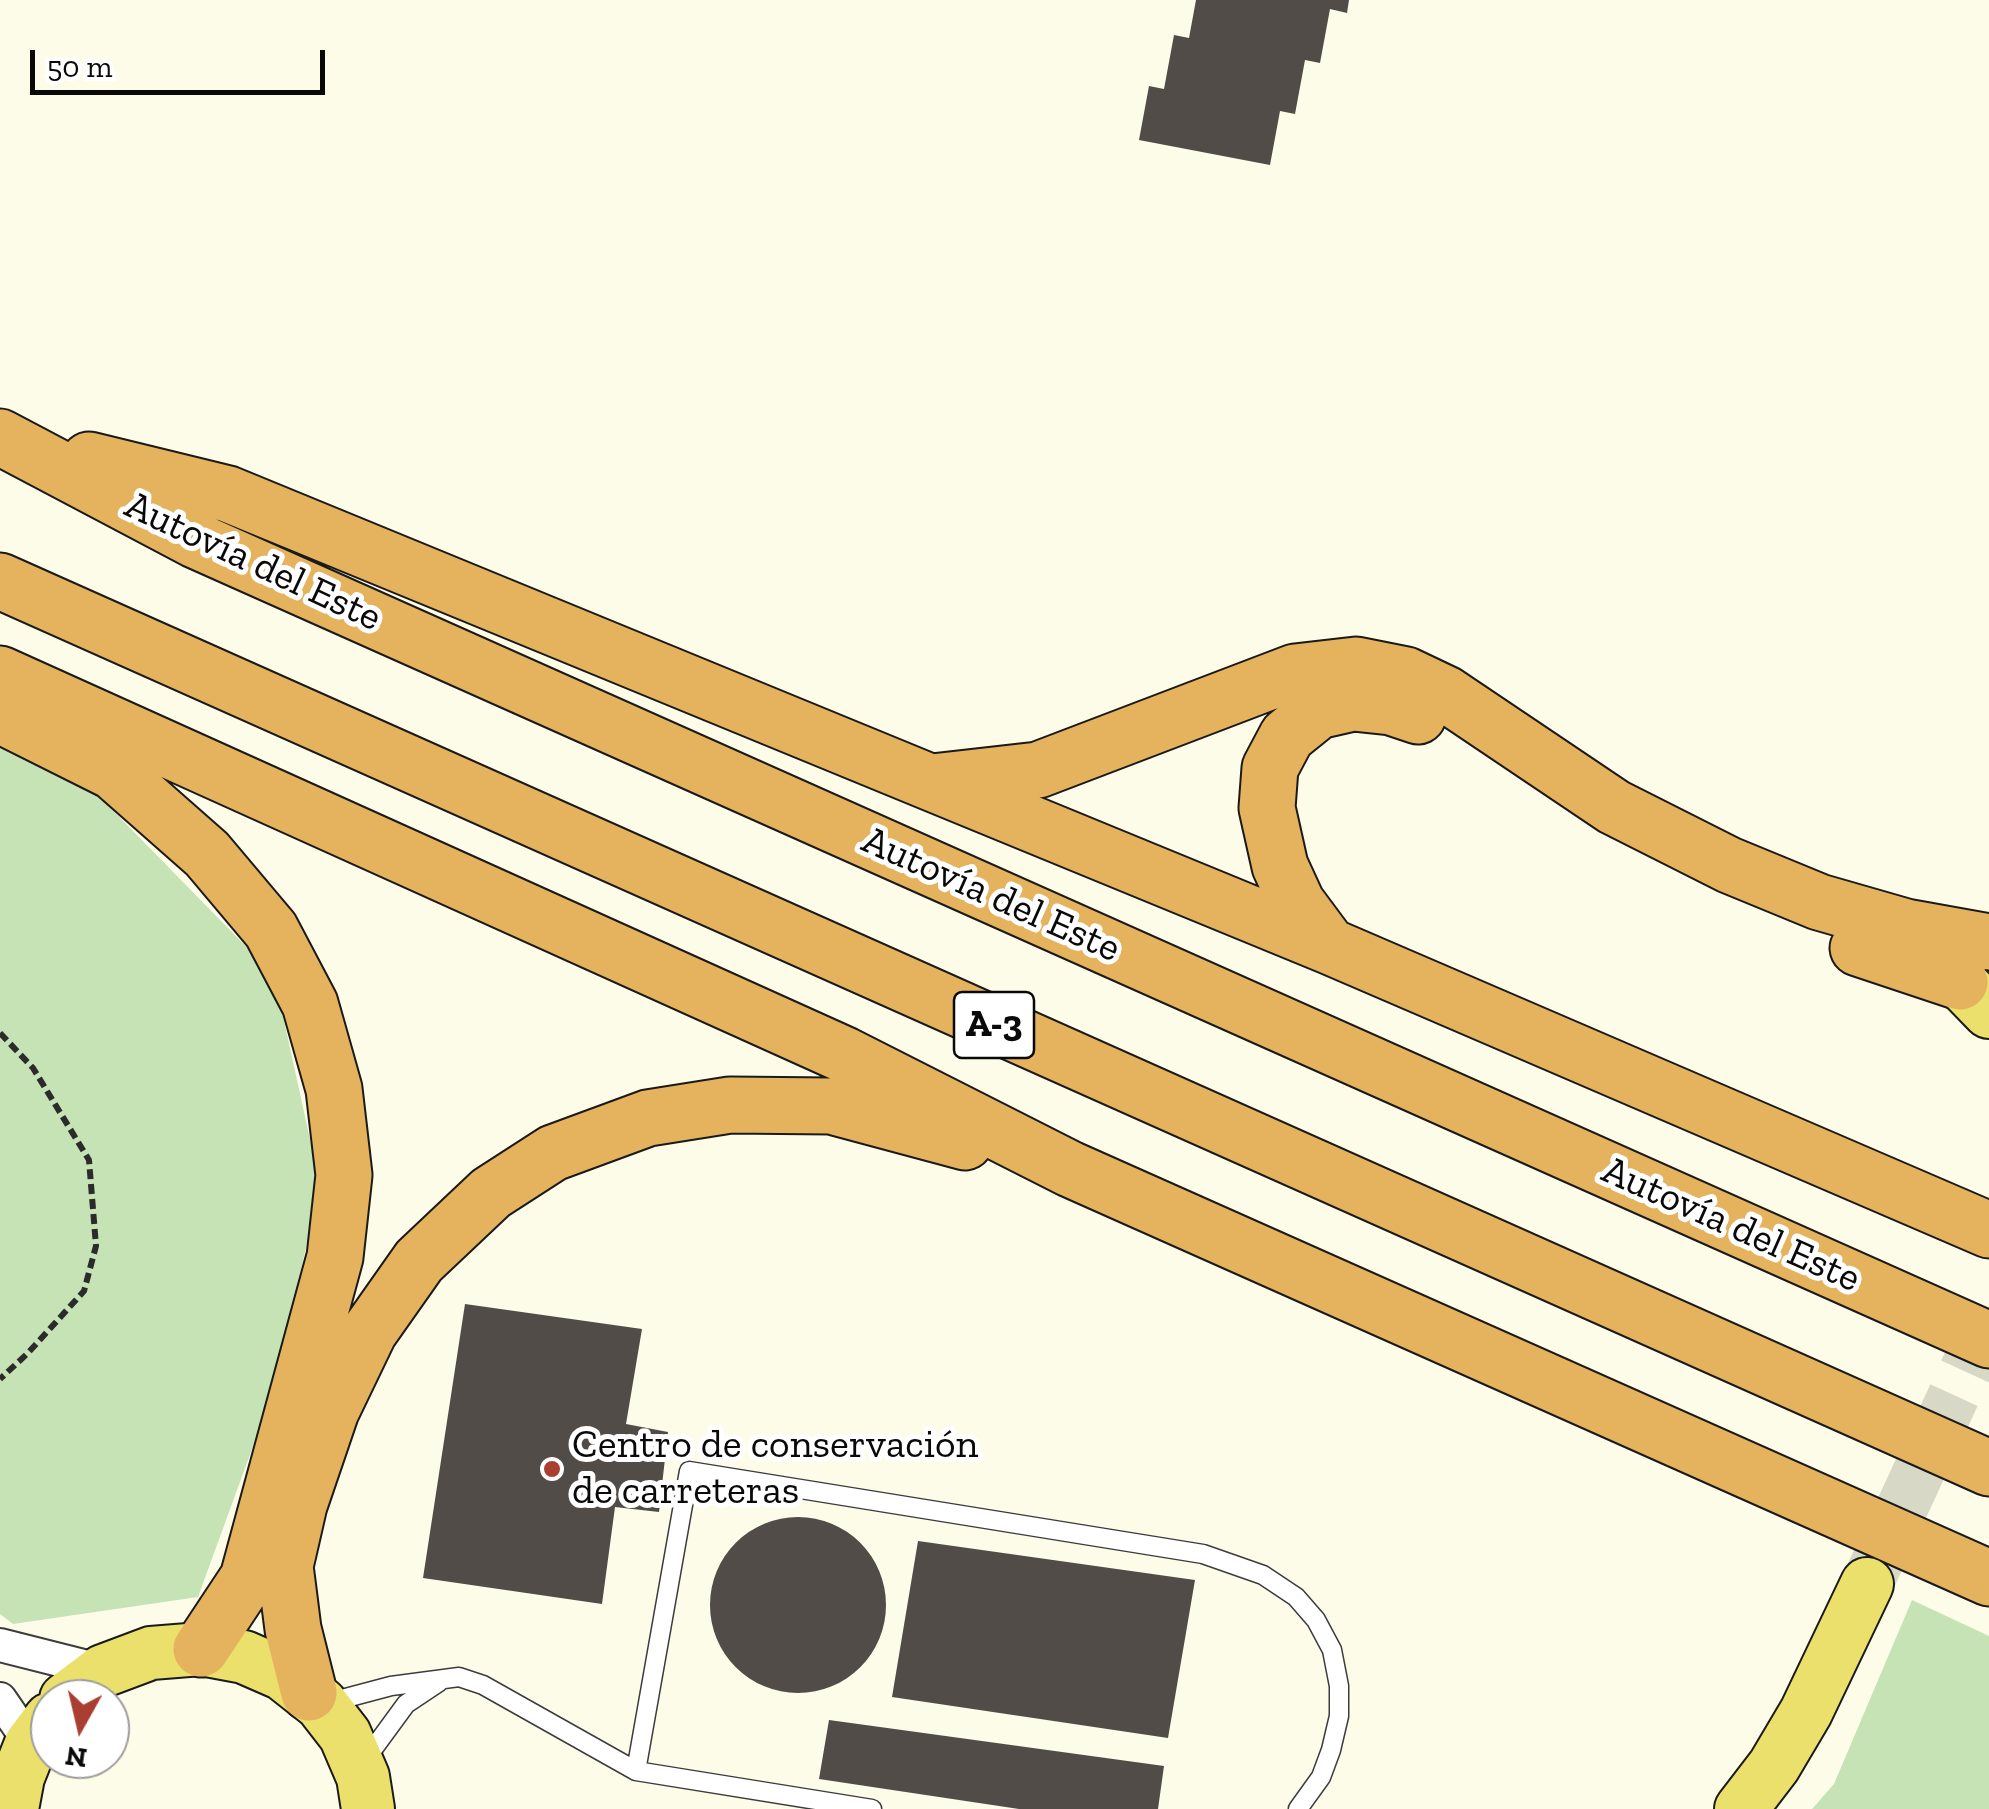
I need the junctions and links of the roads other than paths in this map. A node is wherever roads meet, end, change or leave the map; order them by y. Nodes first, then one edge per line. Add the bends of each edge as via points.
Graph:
1 (4, 439) edge
2 (0, 581) edge
3 (0, 674) edge
4 (0, 714) edge
5 (927, 782) junction
6 (1329, 946) junction
7 (1982, 982) edge
8 (1070, 1169) junction
9 (1989, 1230) edge
10 (1989, 1340) edge
11 (1989, 1468) edge
12 (1989, 1578) edge
13 (0, 1645) edge
14 (201, 1649) junction
15 (72, 1679) edge
16 (97, 1679) edge
17 (443, 1680) junction
18 (0, 1699) edge
19 (315, 1699) junction
20 (30, 1722) edge
21 (30, 1753) edge
22 (636, 1771) junction
23 (373, 1791) edge
24 (12, 1809) edge
25 (872, 1809) edge
26 (1298, 1809) edge
27 (1741, 1809) edge
28 (1786, 1809) edge

1 - 5 highway via 228,494
1 - 10 highway, Autovía del Este via 195,540
2 - 11 highway, A-3
3 - 8 highway via 845,1055
4 - 14 highway via 114,772 207,854 279,944 310,1004 334,1089 344,1175 335,1257 248,1578
5 - 6 highway
5 - 7 highway via 1038,770 1295,672 1356,665 1406,675 1446,694 1614,807 1728,865 1819,902 1906,927
6 - 7 highway via 1280,866 1267,808 1270,768 1287,736 1318,712 1352,703 1434,721 1623,848 1737,908
6 - 9 highway
8 - 12 highway
8 - 19 highway via 832,1106 730,1105 648,1118 553,1152 491,1194 419,1261 368,1332 331,1410 285,1566 294,1629
13 - 15 street
14 - 16 main road via 151,1653
14 - 19 main road via 244,1657
17 - 19 lane
17 - 22 lane via 484,1685
17 - 23 lane via 406,1704
18 - 20 street
19 - 23 main road via 345,1736
21 - 24 main road
22 - 25 lane
22 - 26 lane via 689,1472 1203,1554 1264,1575 1316,1620 1332,1650 1339,1686 1332,1750
27 - 28 main road via 1880,1590 1840,1711

